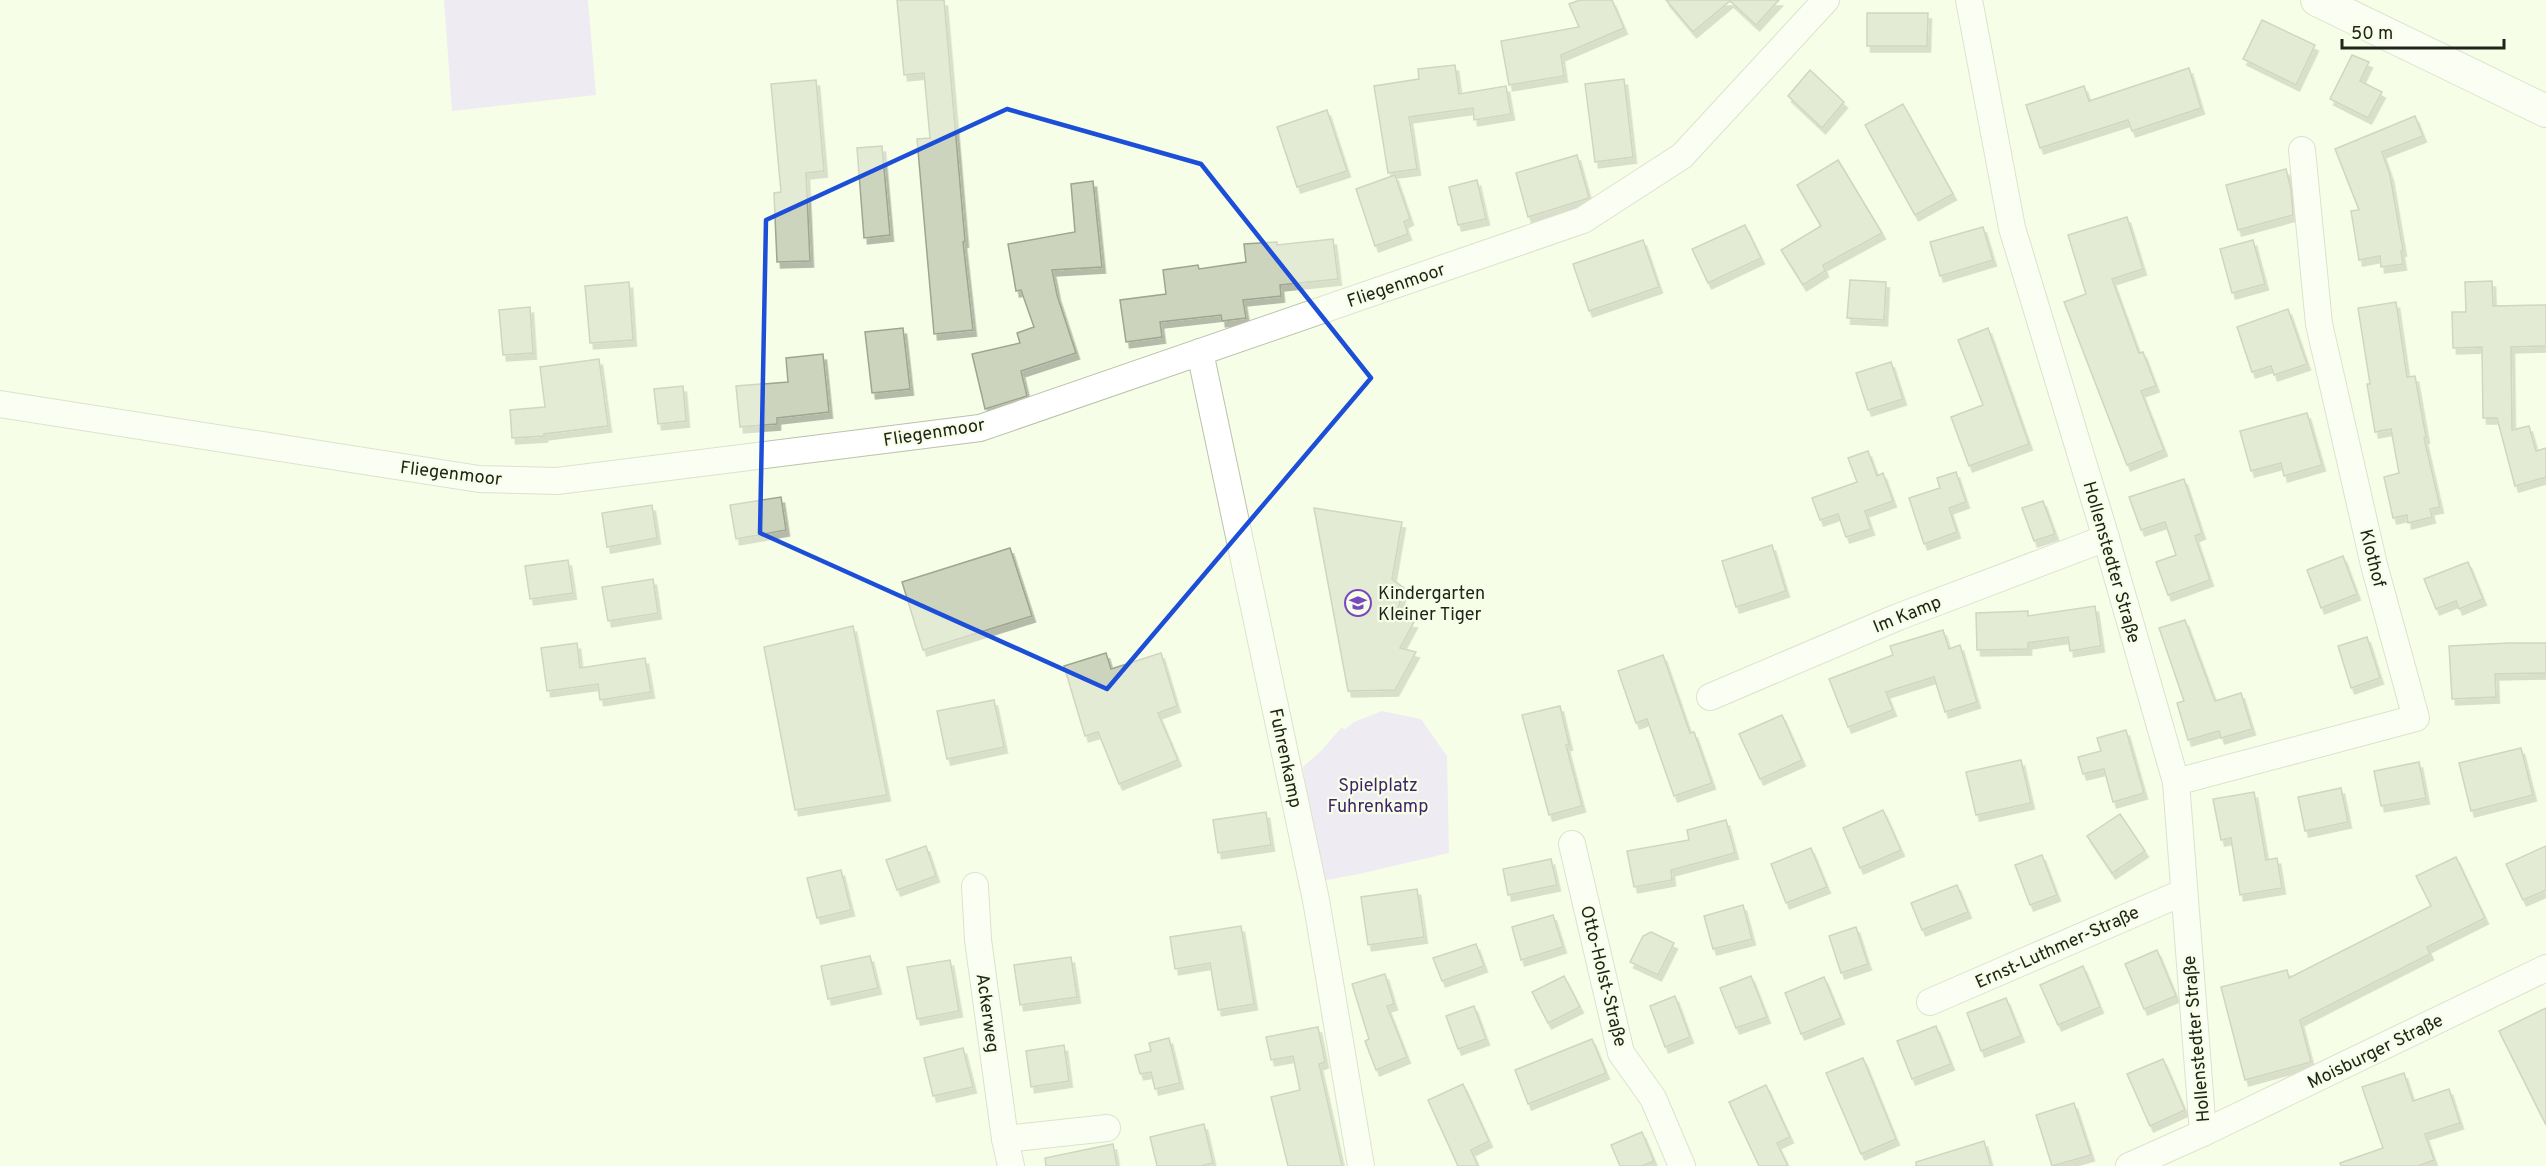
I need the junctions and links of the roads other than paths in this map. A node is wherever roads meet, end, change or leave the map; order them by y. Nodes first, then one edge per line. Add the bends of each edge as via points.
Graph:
1 (1826, 0) edge
2 (1969, 0) edge
3 (2317, 0) edge
4 (2546, 111) edge
5 (2302, 150) dead end
6 (1200, 352) junction
7 (0, 404) edge
8 (2106, 538) junction
9 (1710, 697) dead end
10 (2175, 782) junction
11 (1572, 844) dead end
12 (975, 886) dead end
13 (2184, 891) junction
14 (2546, 968) edge
15 (1930, 1002) dead end
16 (1107, 1128) dead end
17 (2203, 1133) junction
18 (1005, 1139) junction
19 (2171, 1157) edge
20 (1011, 1166) edge
21 (1361, 1166) edge
22 (1682, 1166) edge
23 (2129, 1166) edge

1 - 6 street, Fliegenmoor via 1682,156 1583,220
2 - 8 street, Hollenstedter Straße via 2012,228
3 - 4 main road
5 - 10 street, Klothof via 2319,324 2374,565 2416,718
6 - 7 street, Fliegenmoor via 980,428 557,481 479,479
6 - 21 street, Fuhrenkamp via 1316,900
8 - 9 street, Im Kamp via 1898,617
8 - 10 street, Hollenstedter Straße
10 - 13 street, Hollenstedter Straße
11 - 22 street, Otto-Holst-Straße via 1621,1053 1653,1098
12 - 18 street, Ackerweg via 978,940
13 - 15 street, Ernst-Luthmer-Straße
13 - 17 street, Hollenstedter Straße
14 - 17 street, Moisburger Straße
16 - 18 street
17 - 19 street, Moisburger Straße
18 - 20 street, Ackerweg
19 - 23 street, Moisburger Straße

